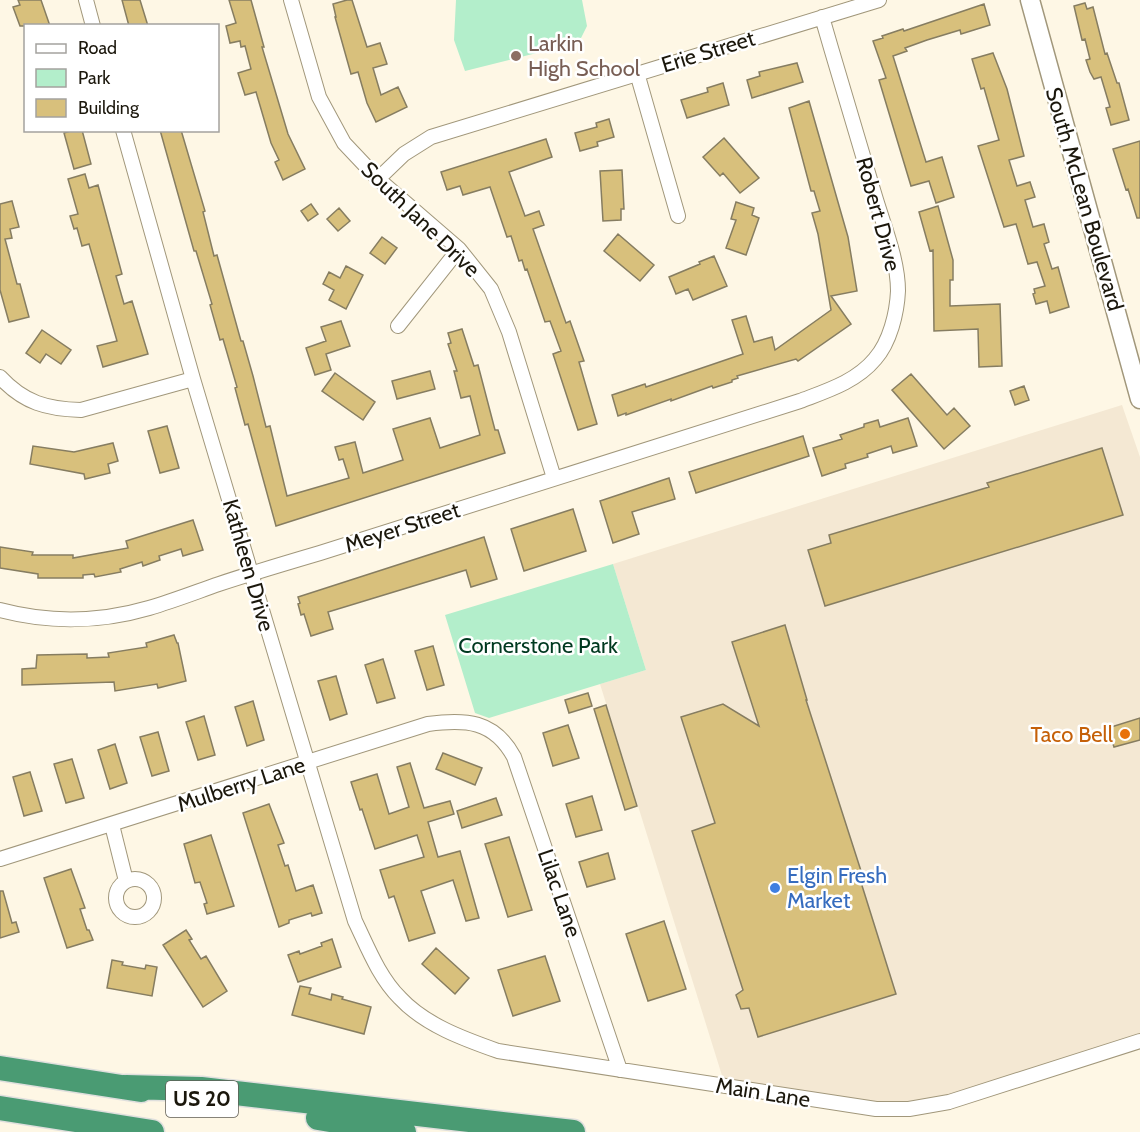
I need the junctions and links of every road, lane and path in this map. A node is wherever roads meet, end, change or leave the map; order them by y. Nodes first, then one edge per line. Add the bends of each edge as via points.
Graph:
1 (86, 0) edge
2 (291, 0) edge
3 (879, 0) edge
4 (1030, 0) edge
5 (822, 17) junction
6 (92, 24) edge
7 (637, 73) junction
8 (124, 132) edge
9 (378, 179) junction
10 (678, 216) dead end
11 (459, 249) junction
12 (398, 326) dead end
13 (1134, 351) edge
14 (0, 377) edge
15 (193, 379) junction
16 (1140, 399) edge
17 (800, 400) joint
18 (554, 478) junction
19 (252, 573) junction
20 (0, 610) edge
21 (484, 727) joint
22 (306, 763) junction
23 (112, 825) junction
24 (0, 860) edge
25 (126, 881) dead end
26 (394, 992) joint
27 (1140, 1041) edge
28 (0, 1068) edge
29 (620, 1070) junction
30 (126, 1087) junction
31 (0, 1108) edge
32 (152, 1132) edge
33 (404, 1132) edge
34 (573, 1132) edge

1 - 6 street
2 - 9 street, South Jane Drive via 319,97 345,143
3 - 5 street, Erie Street
4 - 13 main road, South McLean Boulevard
5 - 7 street, Erie Street
5 - 17 street, Robert Drive via 889,242 898,288 887,340 874,360 831,390
7 - 9 street, Erie Street via 431,137 404,154
7 - 10 street
8 - 15 street, Kathleen Drive
9 - 11 street, South Jane Drive
11 - 12 street
11 - 18 street, South Jane Drive via 491,289 501,310
13 - 16 main road, South McLean Boulevard
14 - 15 street via 21,396 39,405 81,410
15 - 19 street, Kathleen Drive
17 - 18 street, Meyer Street
18 - 19 street, Meyer Street
19 - 20 street, Meyer Street via 124,614 66,620
19 - 22 street, Kathleen Drive
21 - 22 street, Mulberry Lane via 460,720 428,724
21 - 29 street, Lilac Lane via 502,739 514,757
22 - 23 street, Mulberry Lane
22 - 26 street, Kathleen Drive via 355,921
23 - 24 street, Mulberry Lane
23 - 25 street
26 - 29 street, Main Lane via 418,1014 477,1044 519,1056
27 - 29 street, Main Lane via 949,1101 909,1109 876,1109
28 - 30 highway, US 20
30 - 33 highway, US 20
30 - 34 highway via 201,1089
31 - 32 highway, US 20

